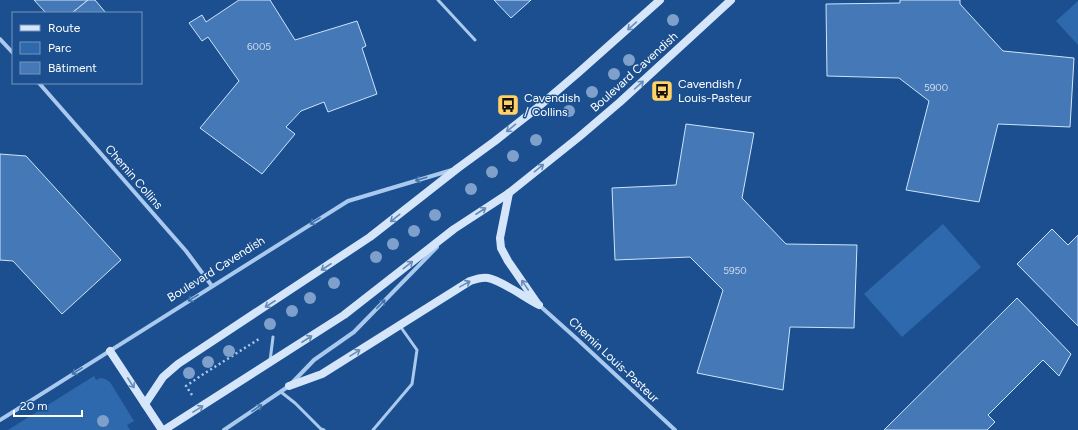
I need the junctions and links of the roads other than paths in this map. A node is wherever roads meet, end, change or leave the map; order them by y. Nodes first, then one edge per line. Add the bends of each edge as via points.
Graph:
1 (438, 0) edge
2 (660, 0) edge
3 (731, 0) edge
4 (0, 39) edge
5 (475, 40) dead end
6 (12, 53) edge
7 (40, 84) edge
8 (458, 168) junction
9 (509, 192) junction
10 (454, 229) junction
11 (212, 286) junction
12 (538, 306) junction
13 (399, 325) junction
14 (273, 338) dead end
15 (110, 350) junction
16 (270, 362) junction
17 (289, 386) junction
18 (282, 392) junction
19 (145, 404) junction
20 (0, 420) edge
21 (163, 430) edge
22 (224, 430) edge
23 (324, 430) edge
24 (373, 430) edge
25 (675, 430) edge

1 - 5 lane
2 -> 8 main road, Boulevard Cavendish via 560,88
9 -> 3 main road, Boulevard Cavendish via 620,102
4 - 6 street
7 - 11 street, Chemin Collins via 186,251
8 -> 11 street, Boulevard Cavendish via 348,201
8 -> 19 main road, Boulevard Cavendish via 370,237 178,364 163,377
10 -> 9 main road, Boulevard Cavendish
12 -> 9 main road via 501,248 500,238
16 -> 10 main road, Boulevard Cavendish via 344,315
17 -> 10 street, Boulevard Cavendish via 314,360 354,332
11 -> 15 street, Boulevard Cavendish
13 -> 12 main road via 478,278 498,281
12 - 25 street, Chemin Louis-Pasteur
17 -> 13 main road via 322,374
13 - 24 lane via 417,350 412,384
14 - 16 lane
15 -> 19 main road
15 -> 20 street, Boulevard Cavendish
21 -> 16 main road, Boulevard Cavendish
17 - 18 street, Boulevard Cavendish
22 -> 18 street, Boulevard Cavendish
18 - 23 lane
19 - 21 main road

